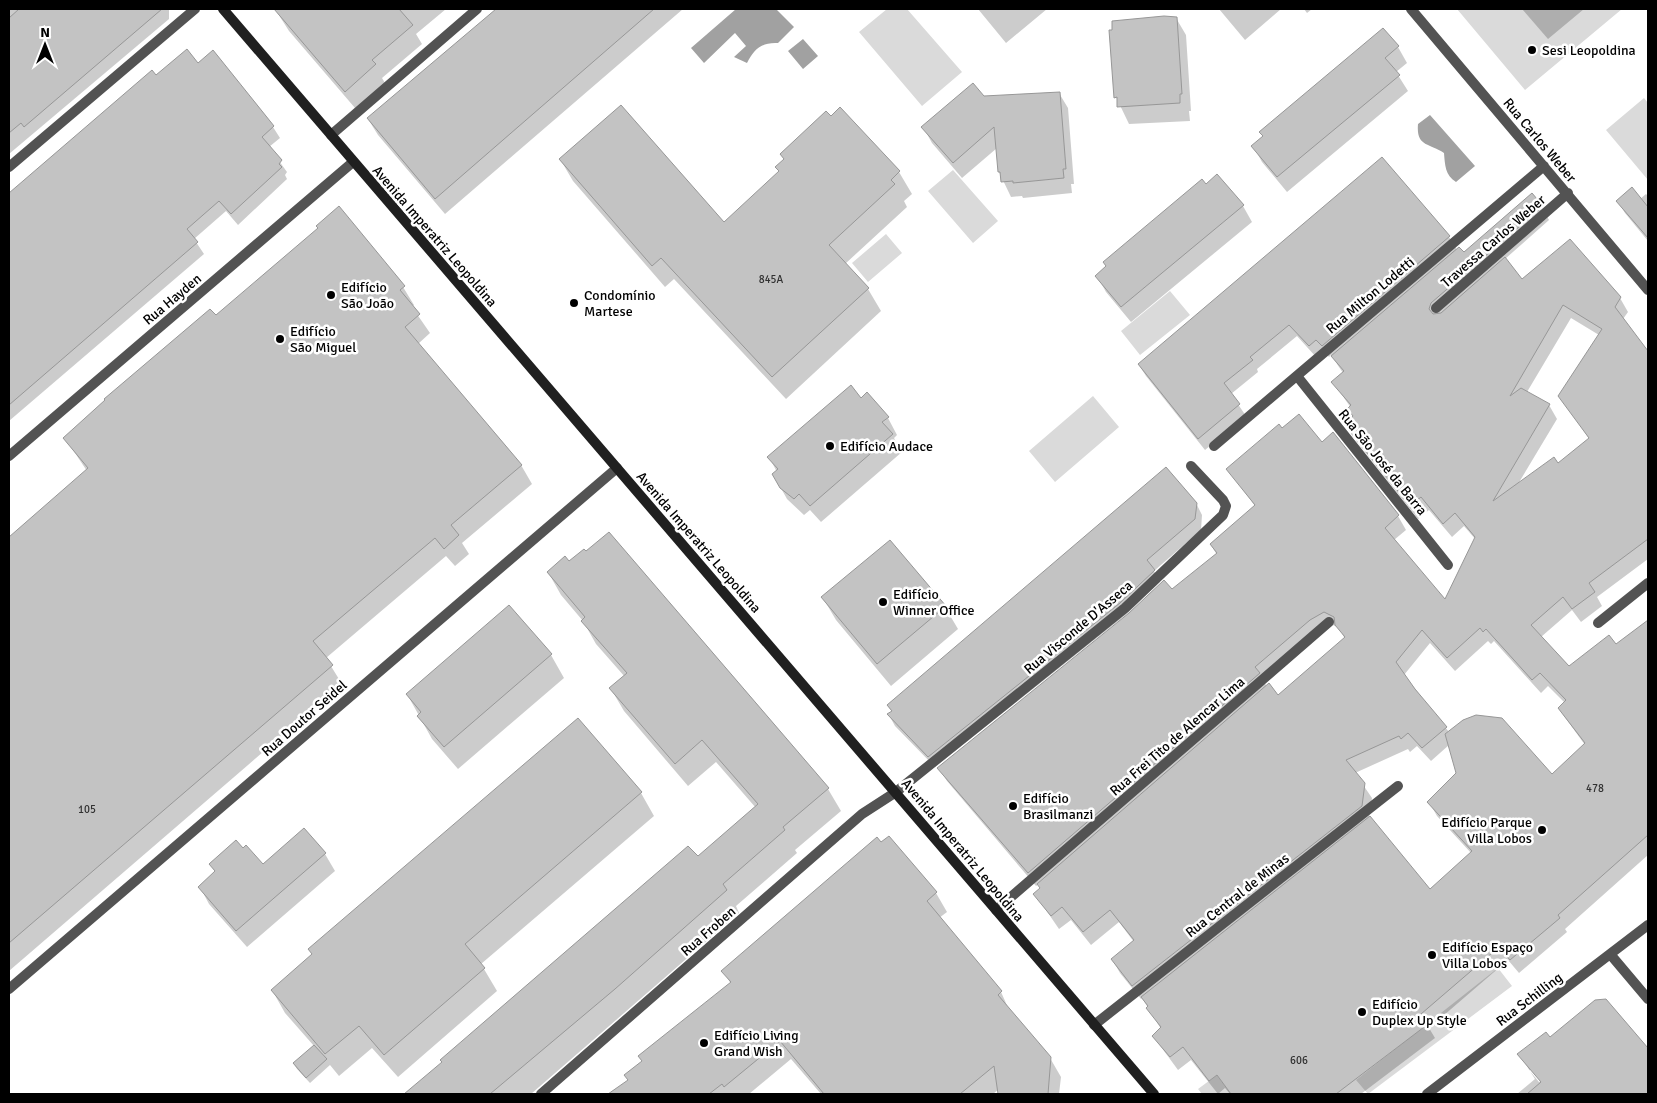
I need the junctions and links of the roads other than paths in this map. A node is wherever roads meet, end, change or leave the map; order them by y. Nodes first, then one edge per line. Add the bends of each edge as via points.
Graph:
1 (196, 9) edge
2 (223, 9) edge
3 (477, 9) edge
4 (1411, 9) edge
5 (331, 135) junction
6 (353, 162) junction
7 (1544, 166) junction
8 (9, 167) edge
9 (1568, 193) junction
10 (1648, 290) edge
11 (1436, 308) dead end
12 (1297, 376) junction
13 (1214, 446) dead end
14 (9, 456) edge
15 (1191, 466) dead end
16 (617, 468) junction
17 (1448, 564) dead end
18 (1648, 583) edge
19 (1329, 622) dead end
20 (1598, 623) dead end
21 (1398, 786) dead end
22 (896, 792) junction
23 (996, 910) junction
24 (1648, 925) edge
25 (1610, 954) junction
26 (9, 989) edge
27 (1648, 999) edge
28 (1094, 1025) junction
29 (541, 1094) edge
30 (1154, 1094) edge
31 (1426, 1094) edge

1 - 8 street
2 - 5 main road, Avenida Imperatriz Leopoldina
3 - 5 street
4 - 7 street, Rua Carlos Weber
5 - 6 main road, Avenida Imperatriz Leopoldina
6 - 14 street, Rua Hayden
6 - 16 main road, Avenida Imperatriz Leopoldina
7 - 9 street, Rua Carlos Weber
7 - 12 street, Rua Milton Lodetti
9 - 10 street, Rua Carlos Weber
9 - 11 street, Travessa Carlos Weber
12 - 13 street, Rua Milton Lodetti
12 - 17 street, Rua São José da Barra
15 - 22 street, Rua Visconde D'Asseca via 1223,500 1226,506 1223,515 1125,608
16 - 22 main road, Avenida Imperatriz Leopoldina
16 - 26 street, Rua Doutor Seidel
18 - 20 street
19 - 23 street, Rua Frei Tito de Alencar Lima
21 - 28 street, Rua Central de Minas
22 - 23 main road, Avenida Imperatriz Leopoldina
22 - 29 street, Rua Froben via 862,814
23 - 28 main road, Avenida Imperatriz Leopoldina
24 - 25 street, Rua Schilling
25 - 27 street
25 - 31 street, Rua Schilling
28 - 30 main road, Avenida Imperatriz Leopoldina

